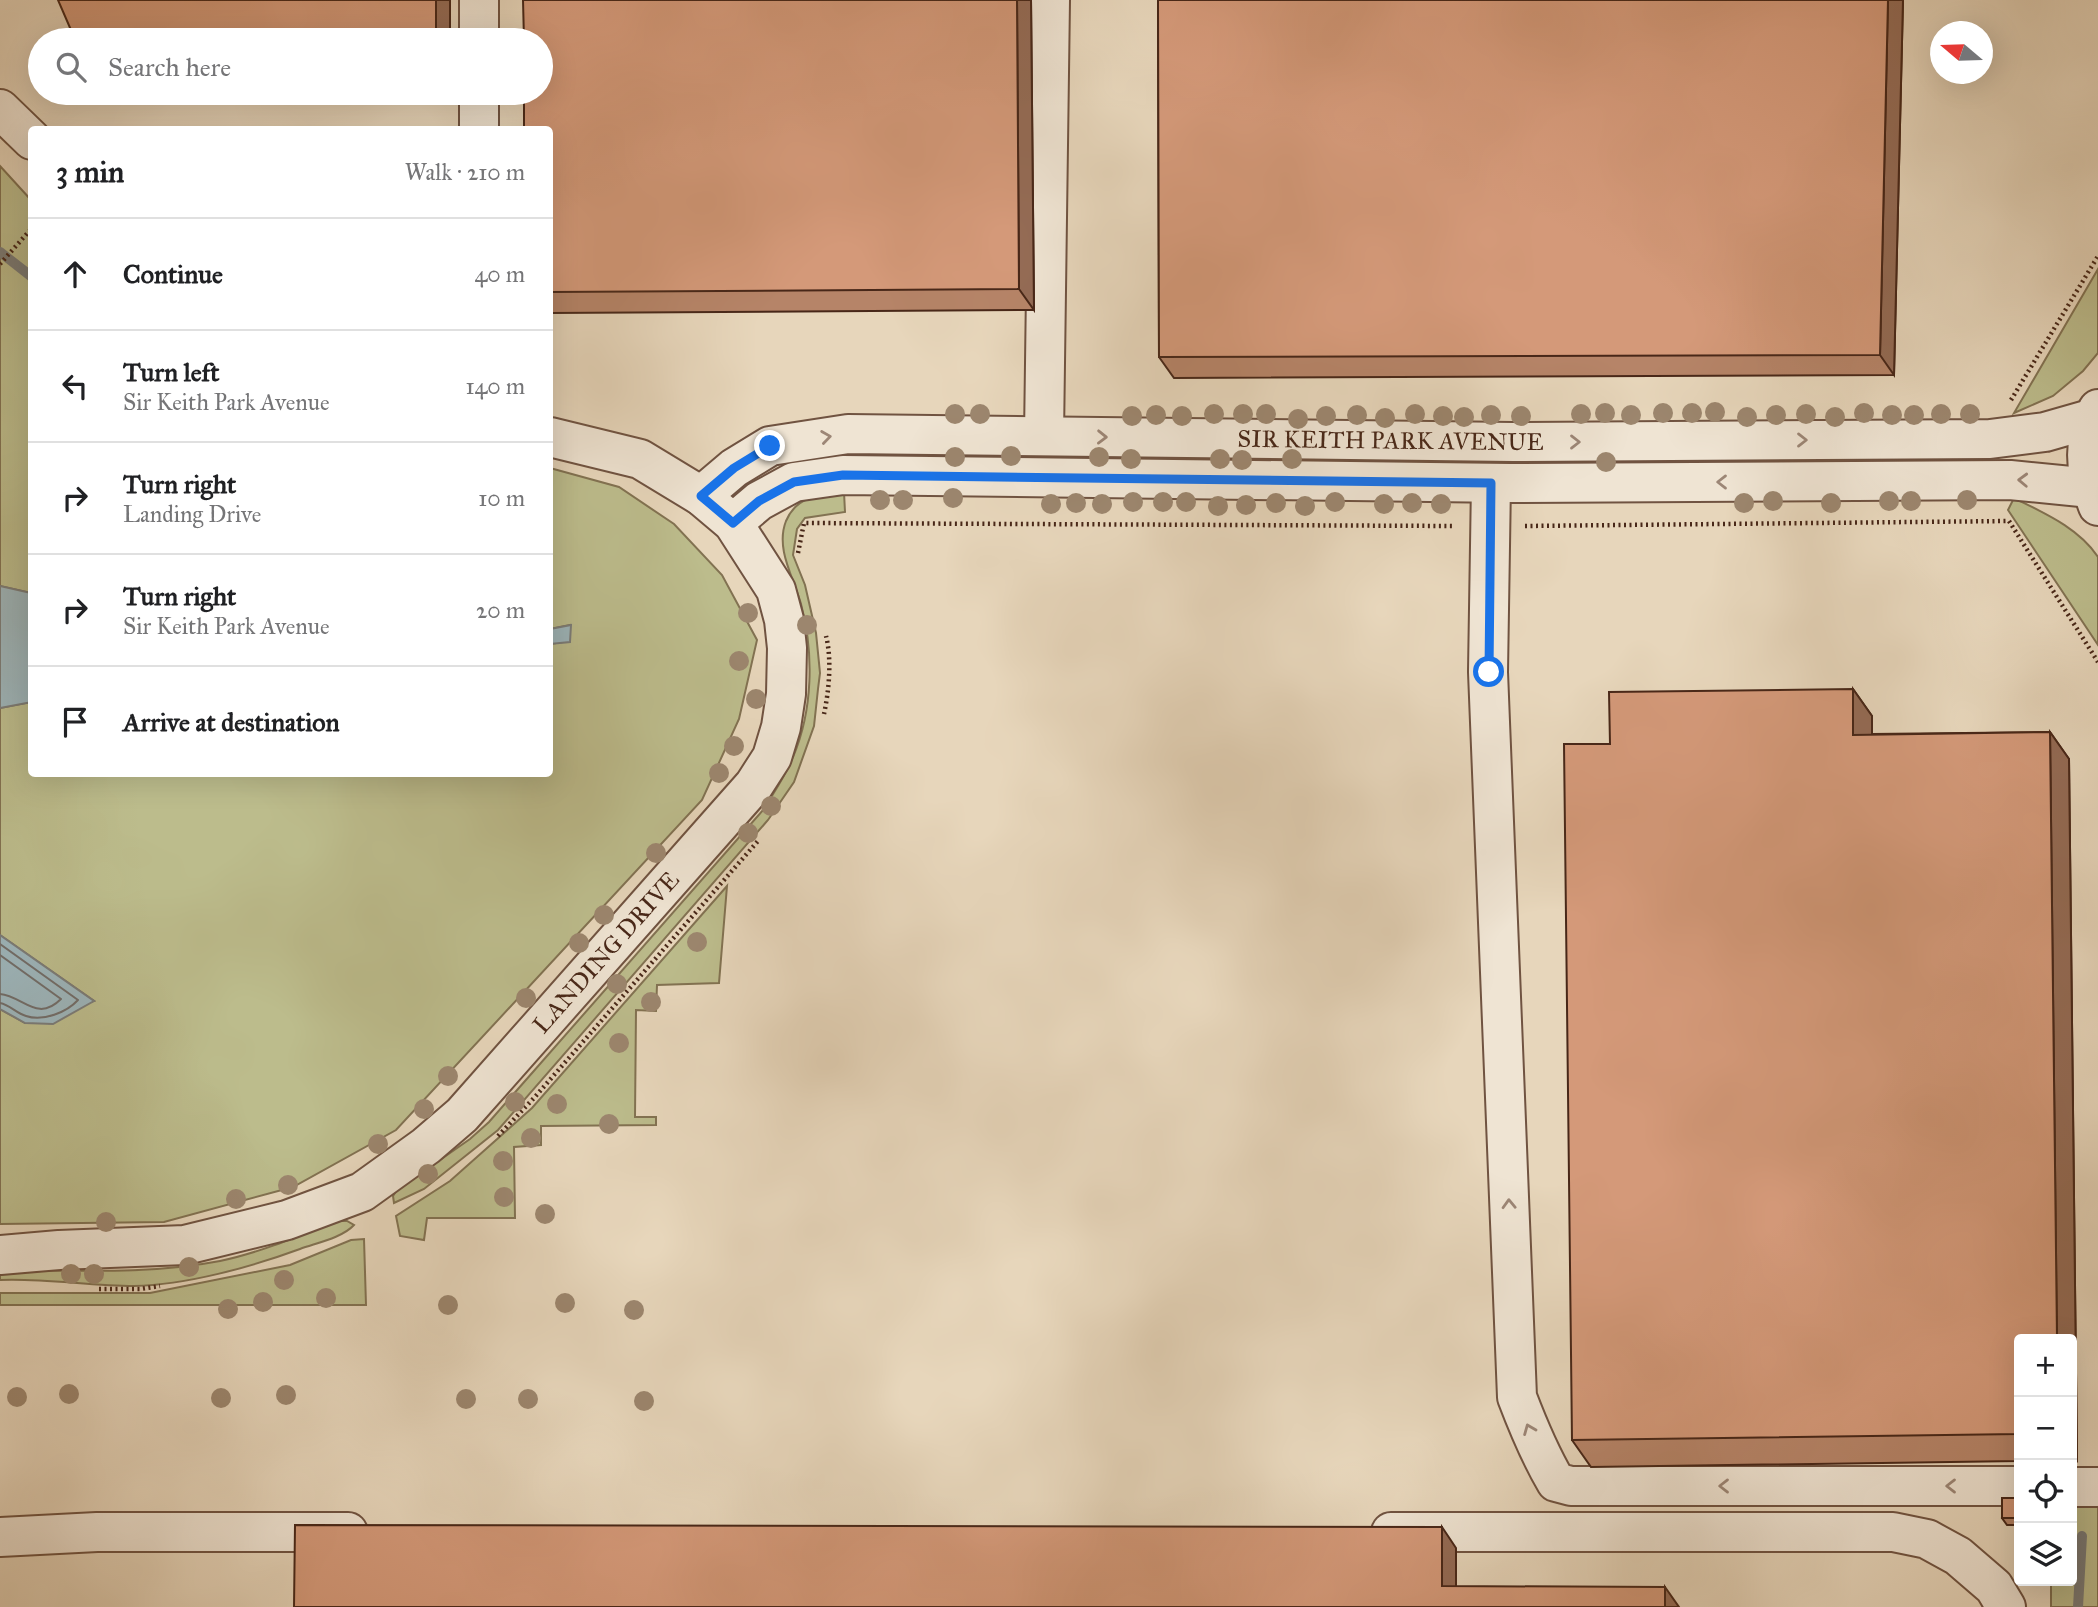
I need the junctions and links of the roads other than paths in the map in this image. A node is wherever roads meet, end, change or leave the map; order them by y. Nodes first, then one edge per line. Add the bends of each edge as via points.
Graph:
1 (479, 0) edge
2 (1050, 0) edge
3 (479, 28) edge
4 (479, 105) edge
5 (0, 109) edge
6 (479, 126) edge
7 (28, 136) edge
8 (2096, 414) edge
9 (1044, 436) junction
10 (553, 438) edge
11 (1491, 483) junction
12 (701, 496) junction
13 (2094, 497) edge
14 (733, 523) junction
15 (0, 1255) edge
16 (2014, 1486) edge
17 (2077, 1486) edge
18 (2098, 1487) edge
19 (376, 1532) edge
20 (1350, 1532) edge
21 (0, 1537) edge
22 (2006, 1607) edge

1 - 3 street
2 - 9 street
4 - 6 street
5 - 7 street
9 -> 8 street, SIR KEITH PARK AVENUE via 1513,442 1990,439 2045,432
8 - 13 street via 2087,453
12 -> 9 street, SIR KEITH PARK AVENUE via 770,446 806,439 848,433
10 - 12 street, LANDING DRIVE via 640,459
13 -> 11 street, SIR KEITH PARK AVENUE via 2038,481 2001,480
11 - 14 street, SIR KEITH PARK AVENUE via 843,475 794,482 759,501
16 -> 11 street via 1571,1486 1556,1482 1548,1468 1517,1396 1489,672
12 - 14 street, LANDING DRIVE
14 - 15 street, LANDING DRIVE via 776,590 784,620 786,694 772,757 754,785 461,1115 362,1192 287,1220 185,1245
17 - 18 street
19 - 21 street via 97,1532
20 - 22 street via 1893,1532 1927,1539 1958,1556 1994,1587

